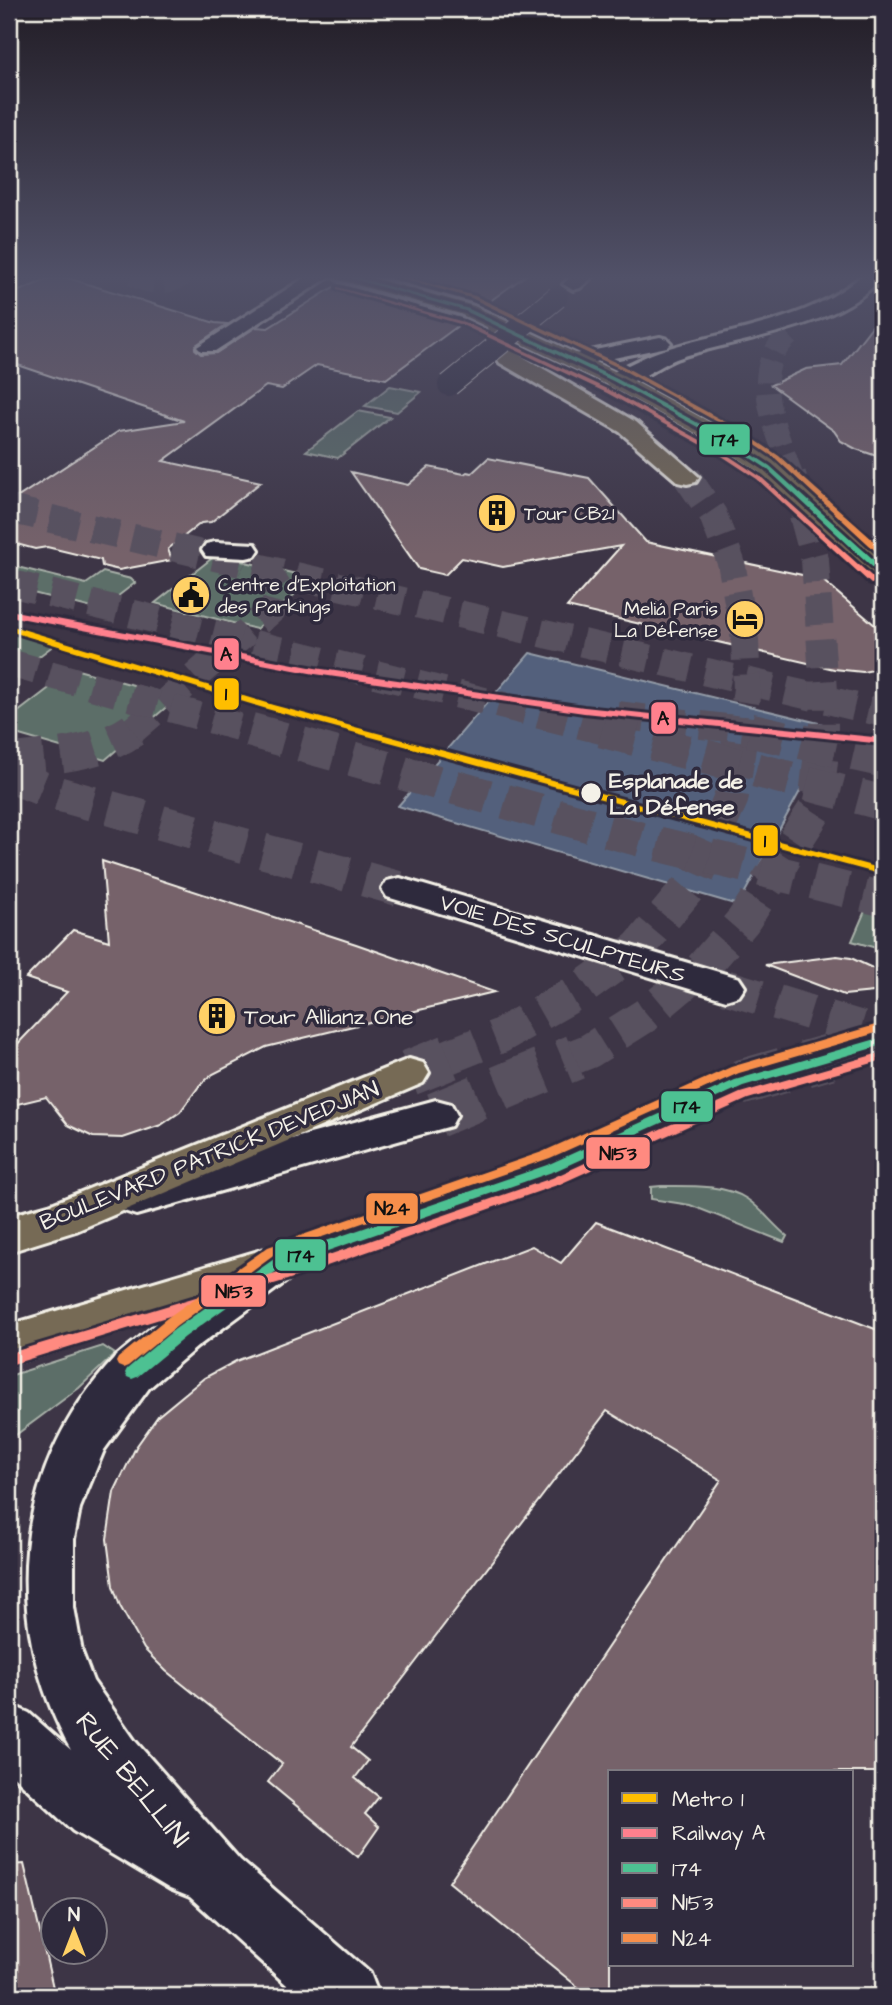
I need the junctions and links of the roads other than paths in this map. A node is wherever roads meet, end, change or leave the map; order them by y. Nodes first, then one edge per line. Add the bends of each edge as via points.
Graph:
1 (469, 369) edge
2 (527, 369) edge
3 (592, 369) edge
4 (640, 369) edge
5 (615, 380) junction
6 (449, 385) dead end
7 (687, 477) tunnel mouth
8 (215, 550) tunnel mouth
9 (246, 550) tunnel mouth
10 (883, 572) edge
11 (400, 889) tunnel mouth
12 (726, 987) tunnel mouth
13 (409, 1073) tunnel mouth
14 (739, 1083) tunnel mouth
15 (436, 1115) tunnel mouth
16 (60, 1219) junction
17 (9, 1234) edge
18 (278, 1263) junction
19 (9, 1345) edge
20 (9, 1733) edge
21 (218, 1882) junction
22 (347, 1996) edge

1 - 6 street, bridge
2 - 7 main road via 618,420
3 - 5 main road
4 - 5 street
5 - 10 main road via 768,467
8 - 9 street
11 - 12 street, VOIE DES SCULPTEURS
13 - 16 main road, BOULEVARD PATRICK DEVEDJIAN
14 - 18 main road via 551,1168
15 - 16 street
16 - 17 main road, BOULEVARD PATRICK DEVEDJIAN
18 - 19 main road
18 - 21 street, RUE BELLINI via 132,1373 83,1437 54,1508 48,1539 47,1607 54,1652 71,1699 114,1762
20 - 21 street, RUE BELLINI via 94,1811
21 - 22 street, RUE BELLINI

